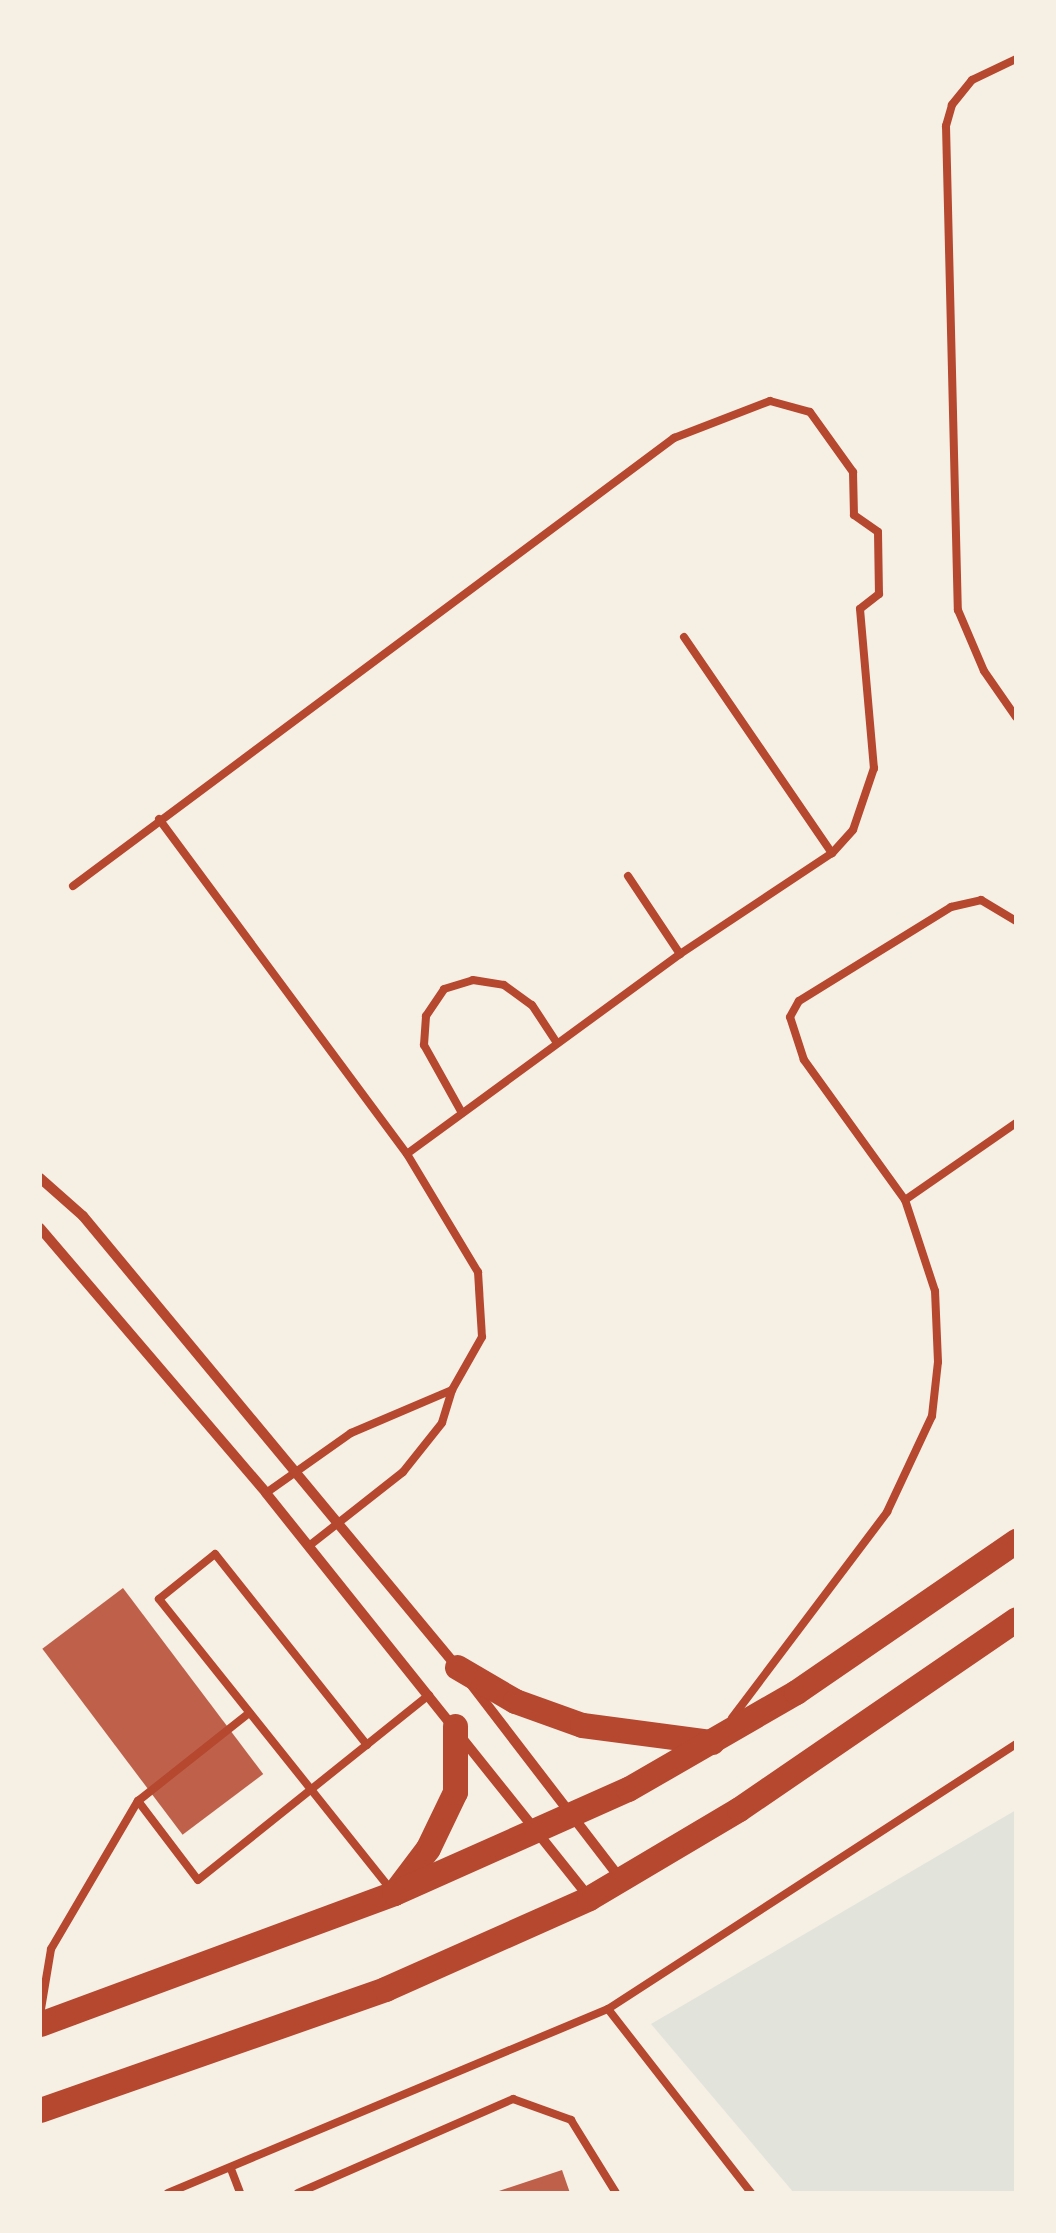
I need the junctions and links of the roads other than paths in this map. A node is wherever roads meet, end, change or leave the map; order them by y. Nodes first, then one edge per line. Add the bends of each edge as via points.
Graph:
1 (1016, 59) edge
2 (684, 636) dead end
3 (1016, 716) edge
4 (160, 819) junction
5 (832, 853) junction
6 (628, 876) dead end
7 (73, 886) dead end
8 (1016, 921) edge
9 (680, 954) junction
10 (557, 1043) junction
11 (462, 1112) junction
12 (1016, 1122) edge
13 (408, 1154) junction
14 (40, 1178) edge
15 (905, 1200) junction
16 (40, 1228) edge
17 (452, 1390) junction
18 (295, 1470) junction
19 (266, 1493) junction
20 (337, 1522) junction
21 (1016, 1541) edge
22 (309, 1546) junction
23 (1016, 1620) edge
24 (458, 1667) junction
25 (429, 1695) junction
26 (249, 1713) junction
27 (455, 1726) junction
28 (715, 1742) junction
29 (367, 1744) junction
30 (1016, 1744) edge
31 (310, 1790) junction
32 (138, 1801) junction
33 (573, 1816) junction
34 (542, 1831) junction
35 (621, 1880) junction
36 (394, 1894) junction
37 (589, 1898) junction
38 (608, 2008) junction
39 (40, 2014) edge
40 (40, 2024) edge
41 (40, 2110) edge
42 (231, 2169) junction
43 (168, 2193) edge
44 (240, 2193) edge
45 (298, 2193) edge
46 (616, 2193) edge
47 (752, 2193) edge

1 - 3 lane via 972,80 952,105 946,126 958,610 984,671
2 - 5 lane
4 - 5 lane via 674,438 770,401 810,412 853,472 854,515 878,532 879,594 860,609 874,768 868,801
4 - 7 lane
4 - 13 lane
5 - 9 lane
6 - 9 lane
8 - 15 lane via 982,900 951,906 799,1001 790,1017 804,1060
9 - 10 lane
10 - 11 lane
10 - 11 lane via 532,1005 504,985 472,980 444,990 426,1016 424,1046
11 - 13 lane
12 - 15 lane
13 - 17 lane via 463,1240 485,1306 482,1338
14 - 18 street via 84,1216
15 - 28 lane via 935,1291 932,1416 887,1512
16 - 19 street
17 - 18 lane via 352,1433
17 - 20 lane via 426,1449
18 - 19 lane
18 - 20 street
19 - 22 street
20 - 22 lane
20 - 24 street
21 - 28 highway
22 - 25 street
23 - 35 highway via 789,1777
24 - 28 highway via 515,1701 568,1721 630,1736
24 - 33 street
25 - 27 street
25 - 29 lane
26 - 29 lane via 159,1599 216,1554
26 - 31 lane
26 - 32 lane
27 - 34 street
27 - 36 highway via 455,1792 428,1848
28 - 33 highway
29 - 31 lane
30 - 38 lane
31 - 32 lane via 198,1880
31 - 36 lane
32 - 39 lane via 51,1949
33 - 34 highway
33 - 35 street
34 - 36 highway
34 - 37 street
35 - 37 highway
36 - 40 highway
37 - 41 highway via 385,1990
38 - 42 lane
38 - 47 lane
42 - 43 lane
42 - 44 lane
45 - 46 lane via 512,2099 571,2120

